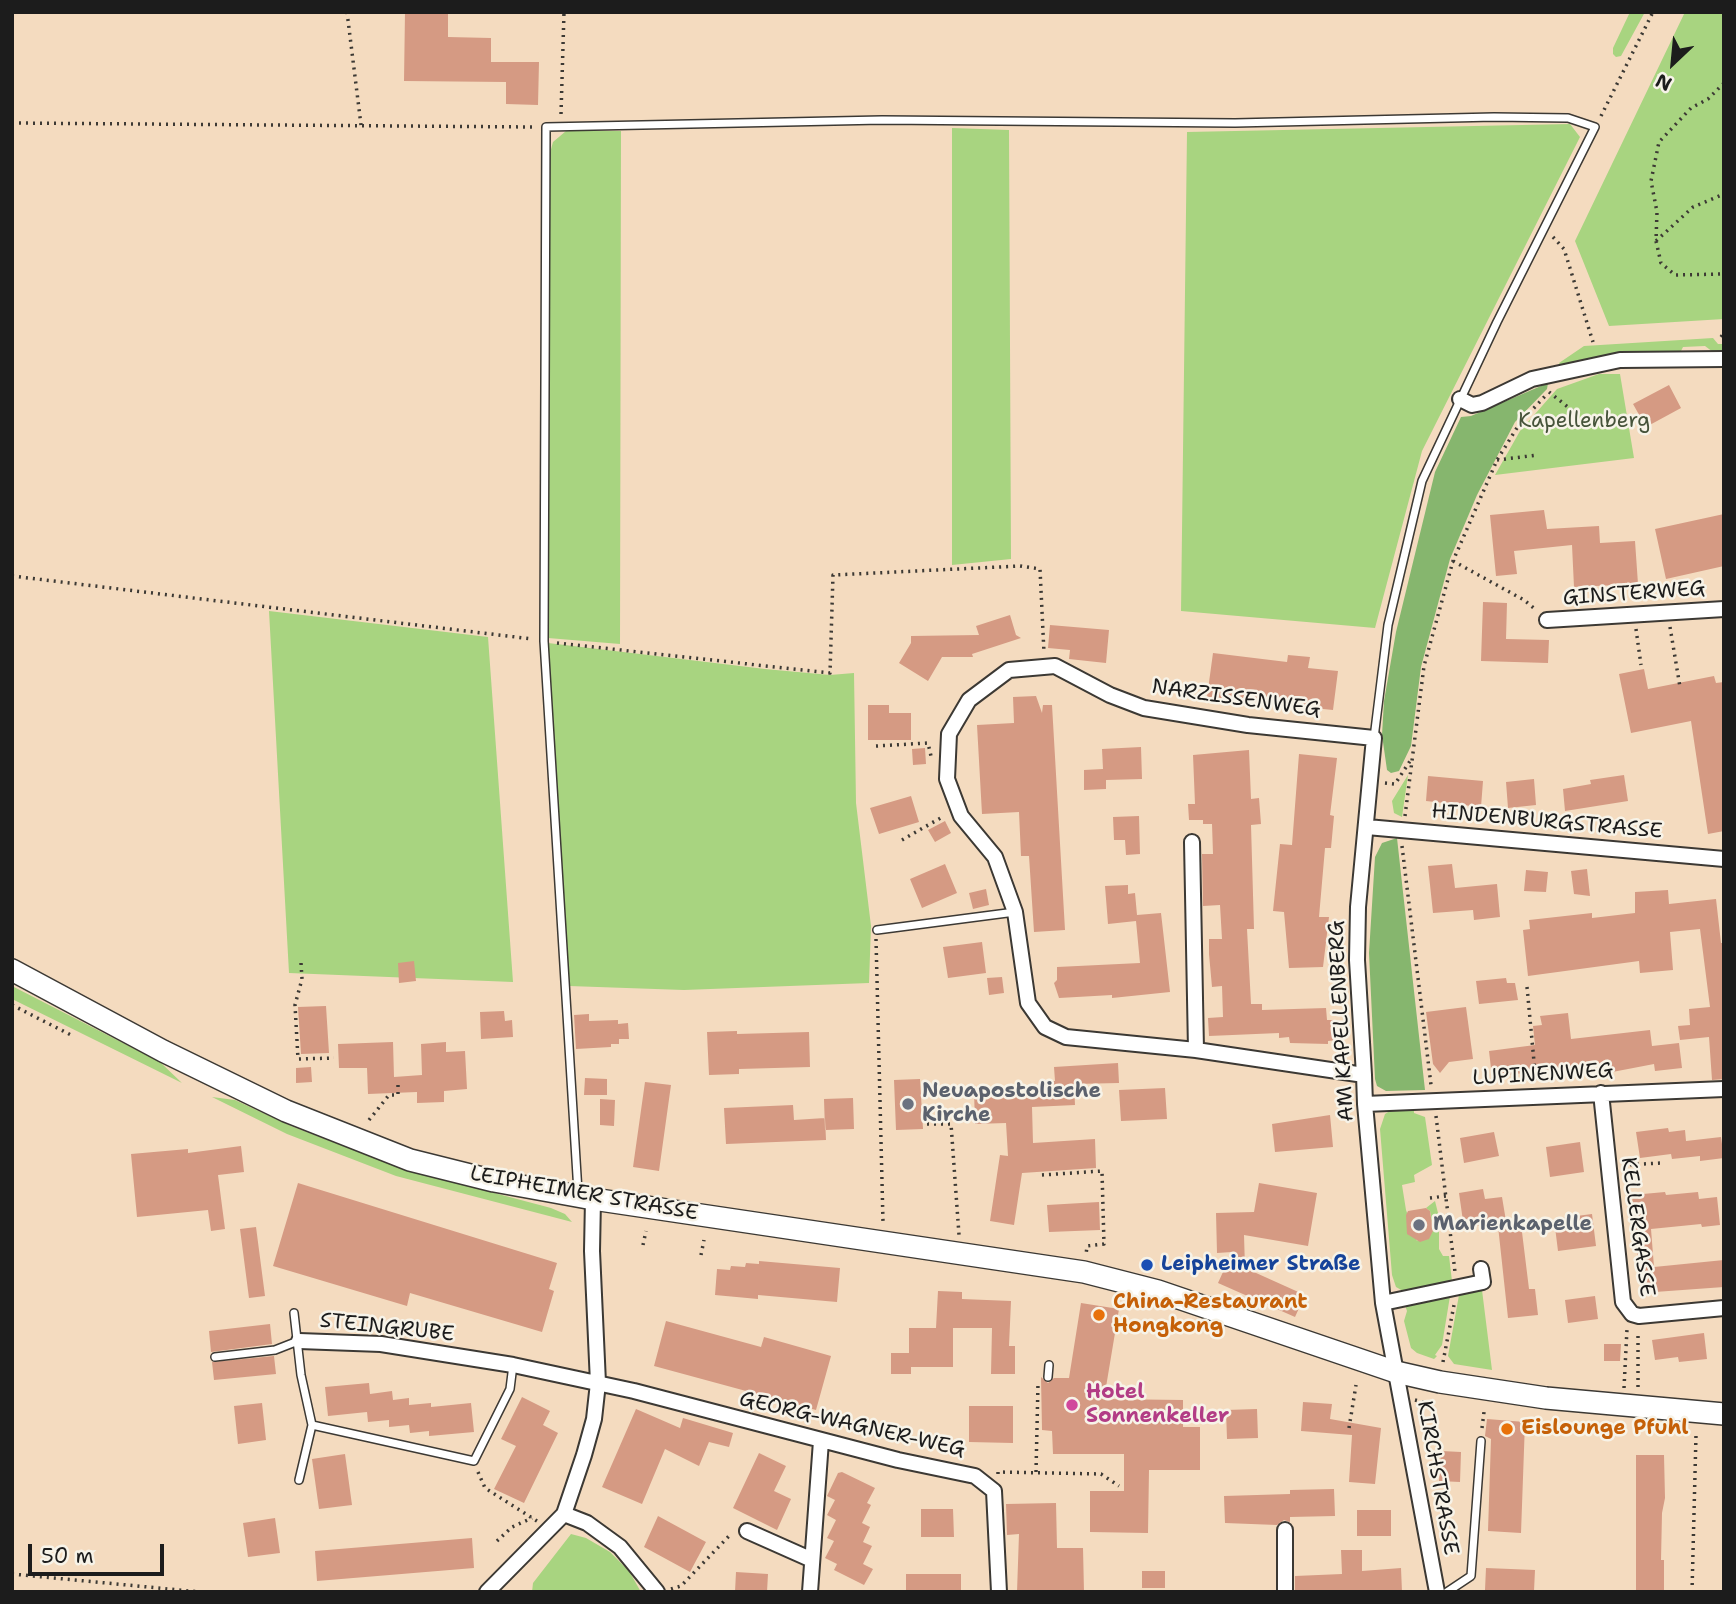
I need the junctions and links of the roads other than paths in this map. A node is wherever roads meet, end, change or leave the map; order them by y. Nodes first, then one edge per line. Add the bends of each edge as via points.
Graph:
1 (1724, 359) edge
2 (1460, 399) junction
3 (1724, 609) edge
4 (1547, 620) road end
5 (1374, 738) junction
6 (1367, 827) junction
7 (1192, 842) dead end
8 (1724, 859) edge
9 (1015, 912) junction
10 (877, 930) road end
11 (12, 970) edge
12 (1196, 1050) junction
13 (1364, 1075) junction
14 (1724, 1090) edge
15 (1601, 1093) junction
16 (1365, 1104) junction
17 (586, 1198) junction
18 (1481, 1269) dead end
19 (1383, 1303) junction
20 (1724, 1308) edge
21 (294, 1313) dead end
22 (299, 1340) junction
23 (215, 1357) dead end
24 (513, 1365) junction
25 (1049, 1366) dead end
26 (1396, 1372) junction
27 (1048, 1377) dead end
28 (598, 1383) junction
29 (1724, 1414) edge
30 (312, 1425) junction
31 (821, 1441) junction
32 (1481, 1441) road end
33 (299, 1480) dead end
34 (564, 1514) junction
35 (1285, 1530) dead end
36 (747, 1531) road end
37 (810, 1559) junction
38 (487, 1592) edge
39 (660, 1592) edge
40 (810, 1592) edge
41 (999, 1592) edge
42 (1285, 1592) edge
43 (1437, 1592) edge
44 (1447, 1592) edge

1 - 2 street via 1620,360 1532,379 1482,403 1472,405
2 - 5 lane via 1422,481 1388,625
2 - 17 lane via 1595,127 1567,118 1494,117 546,127 544,641
3 - 4 street, GINSTERWEG
5 - 6 street, AM KAPELLENBERG
5 - 9 street, NARZISSENWEG via 1144,708 1055,666 1009,670 969,700 949,734 947,779 961,816 995,857
6 - 8 street, HINDENBURGSTRASSE
6 - 13 street, AM KAPELLENBERG via 1357,960
7 - 12 street
9 - 10 lane
9 - 12 street, NARZISSENWEG via 1028,1003 1045,1027 1066,1037
11 - 17 main road, LEIPHEIMER STRASSE via 163,1051 357,1141 482,1178
12 - 13 street, NARZISSENWEG
13 - 16 street, AM KAPELLENBERG
14 - 15 street, LUPINENWEG
15 - 16 street, LUPINENWEG
15 - 20 street, KELLERGASSE via 1623,1302 1635,1315
16 - 19 street, AM KAPELLENBERG
17 - 26 main road, LEIPHEIMER STRASSE via 1084,1272 1158,1292
17 - 28 street
18 - 19 street via 1483,1282
19 - 26 street, AM KAPELLENBERG
21 - 22 lane
22 - 23 lane via 275,1350
22 - 24 street, STEINGRUBE via 381,1344
22 - 30 lane, STEINGRUBE
24 - 28 street, STEINGRUBE
24 - 30 lane via 510,1389 474,1461
25 - 27 lane
26 - 29 main road, LEIPHEIMER STRASSE via 1546,1398
26 - 43 street, KIRCHSTRASSE
28 - 31 street, GEORG-WAGNER-WEG
28 - 34 street via 587,1443
30 - 33 lane, STEINGRUBE
31 - 37 street
31 - 41 street, GEORG-WAGNER-WEG via 975,1476 994,1491
32 - 44 lane via 1471,1576
34 - 38 street
34 - 39 street via 587,1523 620,1547
35 - 42 street
36 - 37 street
37 - 40 street

